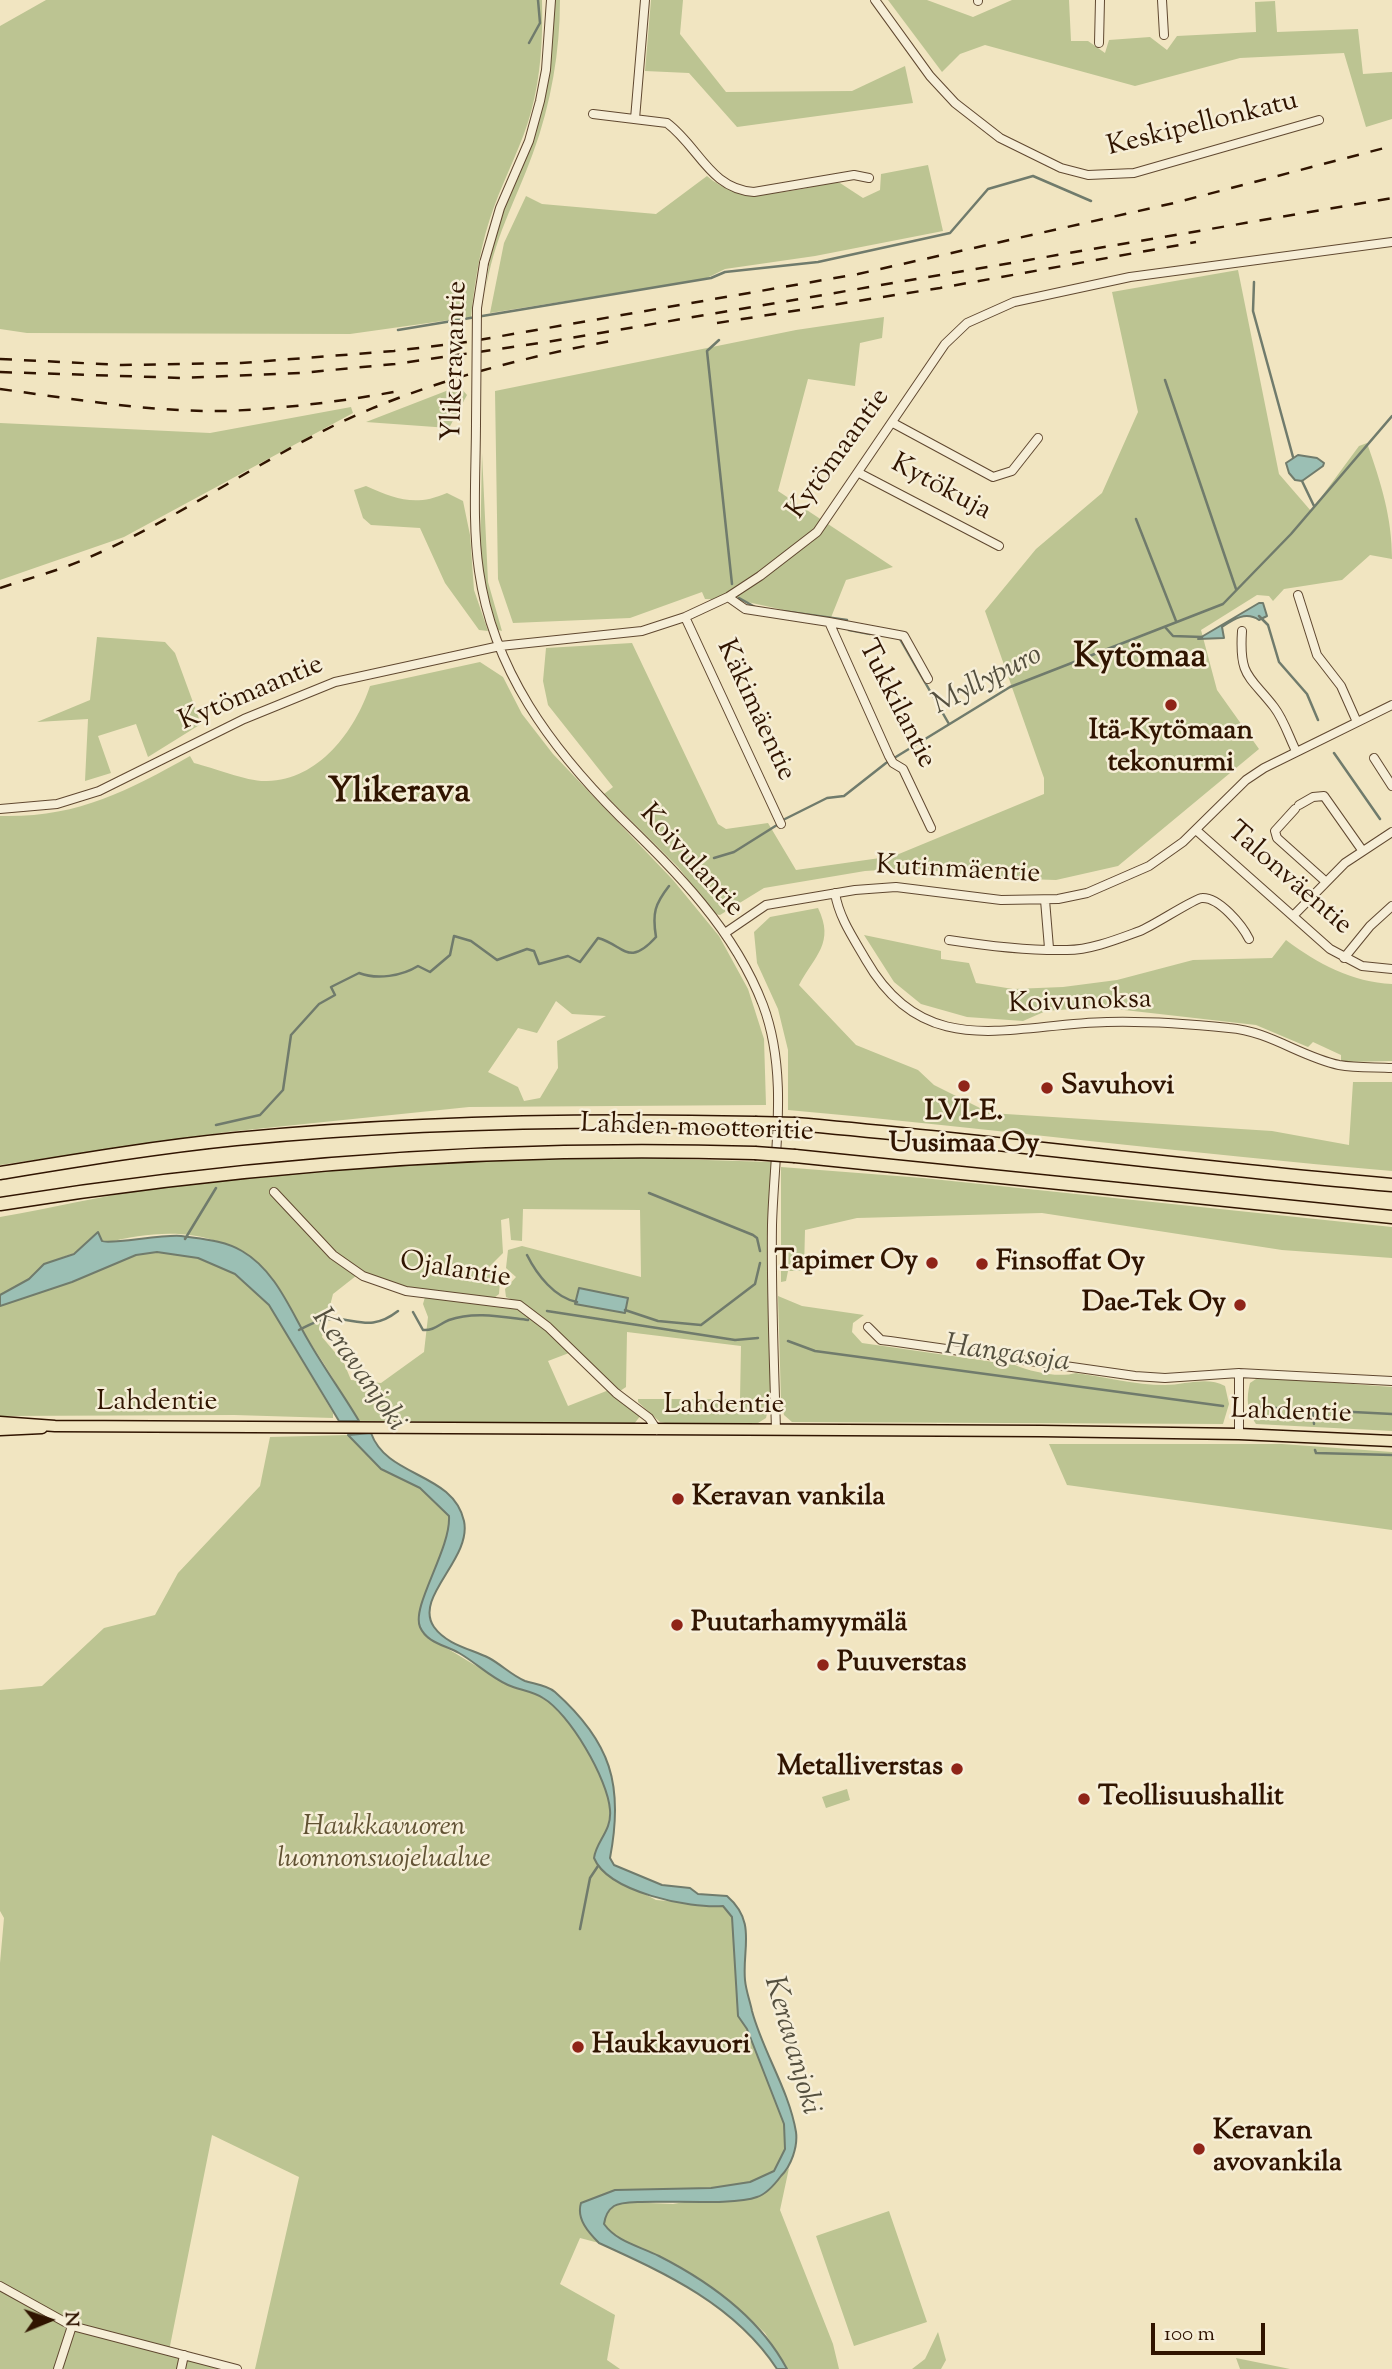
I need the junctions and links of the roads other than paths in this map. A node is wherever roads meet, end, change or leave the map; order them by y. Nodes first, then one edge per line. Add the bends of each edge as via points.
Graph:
1 (551, 0) edge
2 (645, 0) edge
3 (876, 0) edge
4 (1100, 0) edge
5 (1162, 0) edge
6 (1164, 35) dead end
7 (1099, 43) dead end
8 (593, 114) dead end
9 (635, 119) junction
10 (1319, 120) dead end
11 (869, 178) dead end
12 (1392, 242) edge
13 (893, 423) junction
14 (1038, 438) dead end
15 (859, 473) junction
16 (999, 546) dead end
17 (1297, 595) dead end
18 (728, 597) junction
19 (685, 617) junction
20 (829, 622) junction
21 (1242, 631) dead end
22 (500, 646) junction
23 (928, 678) dead end
24 (1392, 705) edge
25 (1357, 722) junction
26 (1296, 751) junction
27 (1374, 758) dead end
28 (1392, 786) edge
29 (0, 808) edge
30 (782, 824) dead end
31 (932, 828) dead end
32 (1196, 831) junction
33 (1392, 832) edge
34 (1362, 849) junction
35 (1325, 881) junction
36 (835, 894) junction
37 (1045, 900) junction
38 (1392, 906) edge
39 (1293, 916) junction
40 (725, 933) junction
41 (1249, 939) dead end
42 (949, 940) dead end
43 (1049, 948) junction
44 (1344, 958) junction
45 (1392, 969) edge
46 (1392, 1068) edge
47 (0, 1173) edge
48 (1392, 1185) edge
49 (274, 1192) dead end
50 (0, 1204) edge
51 (1392, 1217) edge
52 (868, 1327) dead end
53 (1240, 1373) junction
54 (1392, 1381) edge
55 (0, 1422) edge
56 (55, 1426) junction
57 (0, 1430) edge
58 (657, 1430) junction
59 (776, 1430) junction
60 (1239, 1434) junction
61 (1392, 1441) edge
62 (0, 2286) edge
63 (72, 2326) junction
64 (184, 2355) junction
65 (58, 2369) edge
66 (181, 2369) edge
67 (237, 2369) edge

1 - 22 street, Ylikeravantie, bridge via 547,70 540,102 500,208 477,308 478,569
2 - 9 street
3 - 10 street, Keskipellonkatu via 930,76 956,103 1000,138 1061,168 1088,175 1135,173
4 - 7 street
5 - 6 street
8 - 9 street
9 - 11 street via 667,123 719,180 739,191 854,175
12 - 13 street, Kytömaantie via 1130,277 998,307 967,323 945,344
13 - 14 street via 992,477 1012,471
13 - 15 street, Kytömaantie
15 - 16 street, Kytökuja
15 - 18 street, Kytömaantie via 817,532
17 - 25 street via 1317,655 1340,686
18 - 19 street, Kytömaantie
18 - 20 street, Tukkilantie via 745,608
19 - 22 street, Kytömaantie via 624,634
19 - 30 street, Käkimäentie
20 - 23 street via 904,636
20 - 31 street, Tukkilantie via 891,759 903,769
21 - 26 street via 1247,678 1275,708
22 - 29 street, Kytömaantie via 316,688 99,791 57,804
22 - 40 street, Koivulantie via 527,704 562,754 676,873
24 - 25 street, Kutinmäentie
25 - 26 street, Kutinmäentie
26 - 32 street, Kutinmäentie via 1246,780
27 - 28 street
32 - 37 street, Kutinmäentie via 1149,866 1112,883 1087,893
32 - 39 street, Talonväentie
33 - 34 street
34 - 35 street
34 - 35 street via 1324,796 1297,807 1275,831 1277,838
35 - 39 street
36 - 37 street, Kutinmäentie via 896,887 1001,900
36 - 40 street, Kutinmäentie via 766,905
36 - 46 street, Koivunoksa via 841,915 879,982 914,1014 939,1026 965,1031 1108,1022 1228,1028 1261,1034 1338,1065
37 - 43 street
38 - 44 street
39 - 44 street, Talonväentie
40 - 59 street, Koivulantie via 754,983 775,1049
41 - 43 street via 1242,926 1205,898 1116,940 1080,949
42 - 43 street
44 - 45 street, Talonväentie via 1362,966
47 - 48 highway, Lahden moottoritie, bridge via 236,1139 528,1121 795,1124
49 - 58 street, Ojalantie via 333,1255 363,1276 406,1291 520,1305
50 - 51 highway, Lahden moottoritie, bridge via 145,1181 386,1158 643,1150 795,1156
52 - 53 street via 881,1340 1135,1376
53 - 54 street
53 - 60 street
55 - 56 main road, Lahdentie
56 - 57 main road, Lahdentie
56 - 58 main road, Lahdentie
58 - 59 main road, Lahdentie
59 - 60 main road, Lahdentie
60 - 61 main road, Lahdentie
62 - 63 street
63 - 64 street
63 - 65 street
64 - 66 street
64 - 67 street

